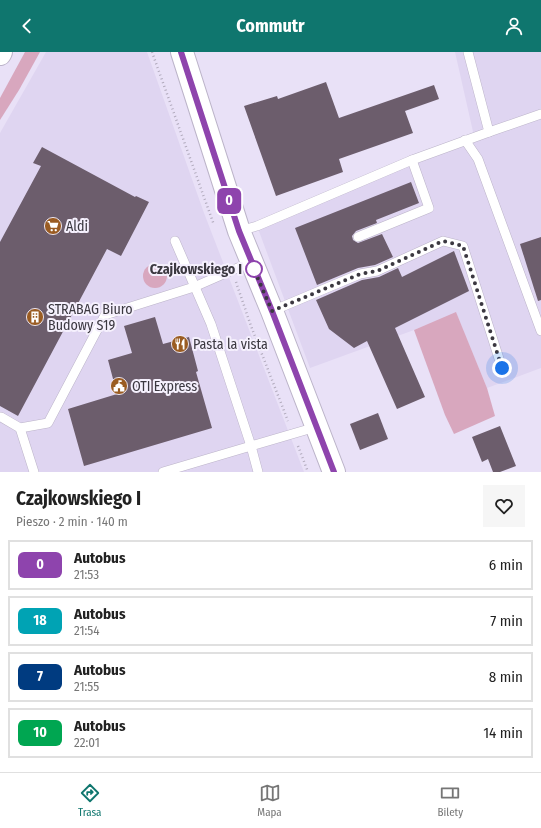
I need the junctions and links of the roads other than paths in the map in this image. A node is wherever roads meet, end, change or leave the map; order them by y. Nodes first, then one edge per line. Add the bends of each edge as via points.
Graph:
1 (182, 52) edge
2 (468, 52) edge
3 (541, 114) edge
4 (488, 132) junction
5 (465, 140) junction
6 (412, 160) junction
7 (239, 231) junction
8 (358, 237) dead end
9 (175, 241) dead end
10 (251, 262) junction
11 (194, 287) junction
12 (272, 311) junction
13 (541, 331) edge
14 (502, 368) dead end
15 (1, 417) dead end
16 (316, 427) junction
17 (20, 428) junction
18 (251, 446) junction
19 (34, 472) edge
20 (163, 472) edge
21 (258, 472) edge
22 (334, 472) edge

1 - 7 street
2 - 4 lane
3 - 4 lane
4 - 5 lane
5 - 6 lane
5 - 13 lane via 478,159
6 - 7 lane via 258,226
6 - 8 lane via 429,208
7 - 10 street
9 - 11 lane
10 - 11 lane
10 - 12 street
11 - 17 lane via 105,314 48,423
11 - 18 lane via 211,324
12 - 14 lane via 360,274 377,271 443,241 463,246
12 - 16 street
15 - 17 lane
16 - 18 lane
16 - 22 street
17 - 19 lane
18 - 20 lane
18 - 21 lane

